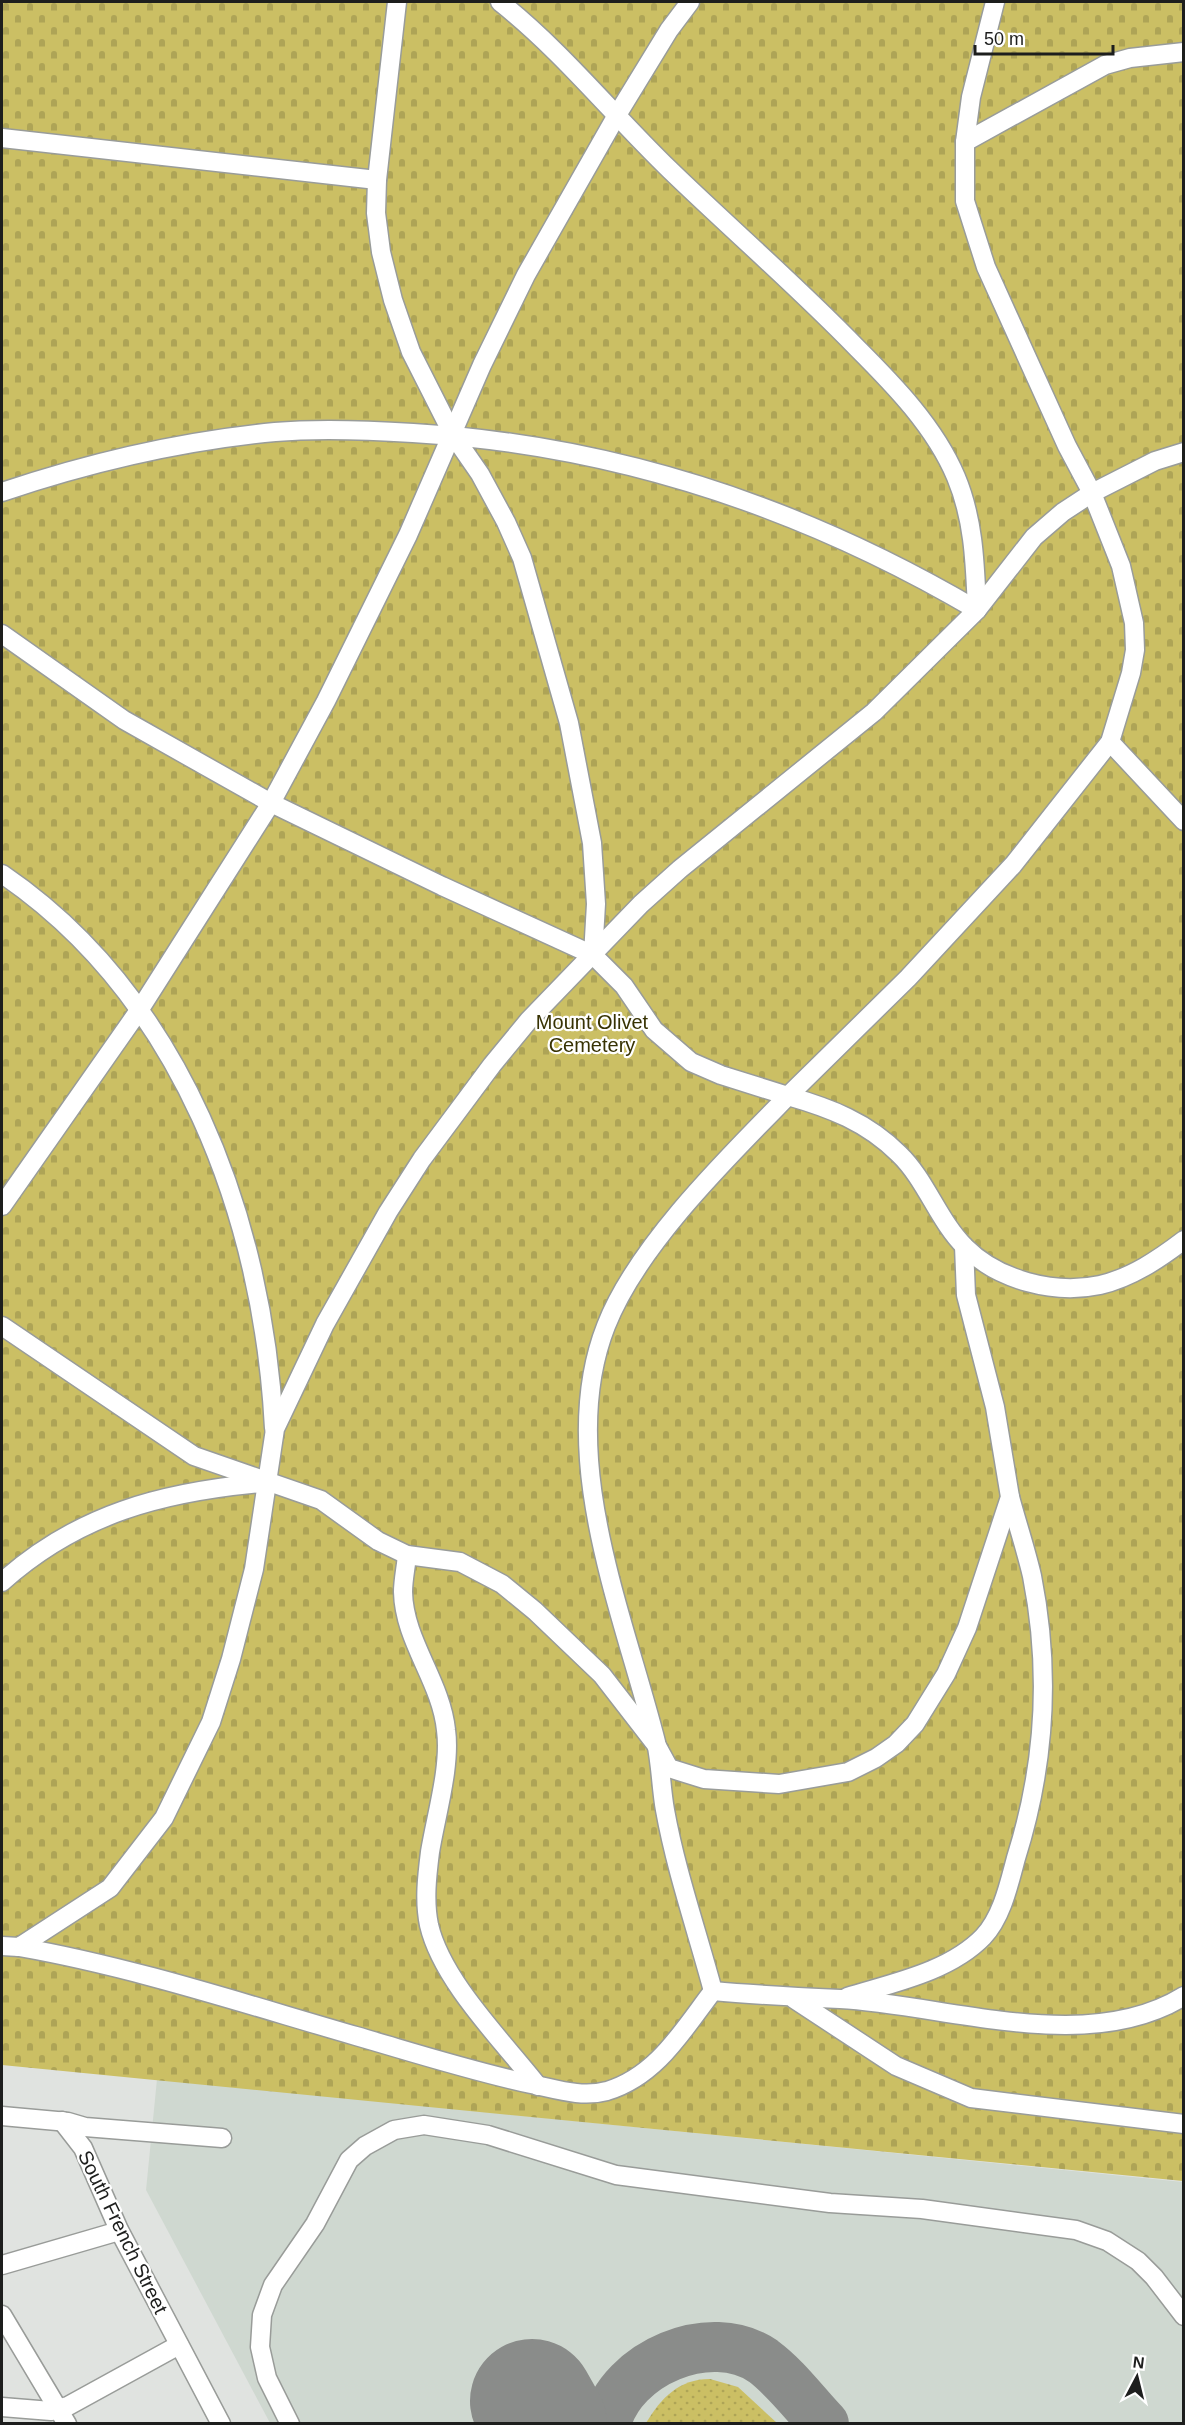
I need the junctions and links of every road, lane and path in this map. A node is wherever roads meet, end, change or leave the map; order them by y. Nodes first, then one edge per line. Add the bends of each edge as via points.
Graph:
1 (397, 2) edge
2 (500, 2) edge
3 (690, 2) edge
4 (995, 2) edge
5 (1184, 52) edge
6 (616, 115) junction
7 (2, 138) edge
8 (965, 142) junction
9 (377, 180) junction
10 (453, 435) junction
11 (1184, 452) edge
12 (2, 492) edge
13 (1092, 493) junction
14 (977, 610) junction
15 (2, 634) edge
16 (1110, 742) junction
17 (271, 803) junction
18 (1184, 821) edge
19 (2, 874) edge
20 (593, 955) junction
21 (140, 1009) junction
22 (788, 1096) junction
23 (2, 1206) edge
24 (1184, 1240) edge
25 (964, 1246) junction
26 (2, 1326) edge
27 (274, 1429) junction
28 (267, 1483) junction
29 (1010, 1497) junction
30 (407, 1555) junction
31 (2, 1582) edge
32 (657, 1746) junction
33 (10, 1946) edge
34 (714, 1991) junction
35 (1184, 1995) edge
36 (792, 1998) junction
37 (840, 1999) junction
38 (538, 2086) junction
39 (2, 2116) edge
40 (62, 2121) junction
41 (1184, 2124) edge
42 (93, 2127) junction
43 (222, 2138) dead end
44 (83, 2148) junction
45 (119, 2230) dead end
46 (2, 2265) edge
47 (2, 2315) edge
48 (1184, 2316) edge
49 (179, 2345) junction
50 (2, 2407) edge
51 (63, 2416) edge
52 (221, 2424) edge
53 (290, 2424) edge

1 - 9 street
2 - 6 street via 582,76
3 - 6 street
4 - 8 street via 980,56
5 - 8 street via 1106,65
6 - 10 street via 526,275
6 - 14 street via 830,320 907,401 929,431 955,475 970,523
7 - 9 street
8 - 13 street via 963,177 970,225 1033,374
9 - 10 street via 381,252 393,300 411,352
10 - 12 street via 276,432 112,458
10 - 14 street via 559,449 678,477 736,496 832,536
10 - 17 street via 326,701
10 - 20 street via 480,474 522,558 556,674 592,843 596,904
11 - 13 street via 1155,461
13 - 14 street via 1034,537
13 - 16 street via 1121,566 1134,623 1131,673
14 - 20 street via 874,712 680,869
15 - 17 street via 124,720
16 - 18 street
16 - 22 street via 983,899
17 - 20 street
17 - 21 street
19 - 21 street via 51,909 78,935
20 - 22 street via 624,986 654,1030 691,1062 721,1076
20 - 27 street via 529,1020 422,1159 325,1324
21 - 23 street
21 - 27 street via 191,1098 231,1192 262,1308
22 - 25 street via 843,1113 879,1136 901,1156
22 - 32 street via 741,1144 646,1255 623,1290 596,1359 589,1402 588,1452 602,1542
24 - 25 street via 1124,1277 1100,1285 1075,1287 1013,1278 986,1264
25 - 29 street via 966,1295 995,1407
26 - 28 street via 194,1456
27 - 28 street
28 - 30 street via 321,1500 378,1541
28 - 31 street via 185,1492 109,1515 51,1544
28 - 33 street via 254,1569 227,1670 211,1722 169,1808 110,1888
29 - 32 street via 967,1628 946,1674 915,1724 896,1744 848,1772 779,1784 704,1779 669,1768
29 - 37 street via 1039,1617 1044,1720 1038,1773 1007,1888 984,1936 950,1962
30 - 32 street via 460,1562 502,1584 602,1675
30 - 38 street via 403,1592 409,1625 442,1703 447,1733 428,1866 429,1926 443,1964
32 - 34 street via 665,1811
33 - 38 street via 58,1954 186,1987 467,2070
34 - 36 street
34 - 38 street via 648,2071 628,2083 585,2093
35 - 37 street via 1147,2015 1090,2025 1052,2025
36 - 37 street
36 - 41 street via 896,2066 971,2098
39 - 40 street
40 - 42 street
40 - 44 street, South French Street
42 - 43 street
42 - 44 street
44 - 49 street, South French Street via 119,2229
45 - 46 street
47 - 51 street
48 - 53 street via 1138,2261 1107,2241 1076,2230 934,2210 830,2203 616,2175 488,2135 439,2125 416,2126 394,2130 349,2160 315,2224 266,2301 259,2330 260,2347 267,2378
49 - 51 street
49 - 52 street, South French Street
50 - 51 street via 51,2411

